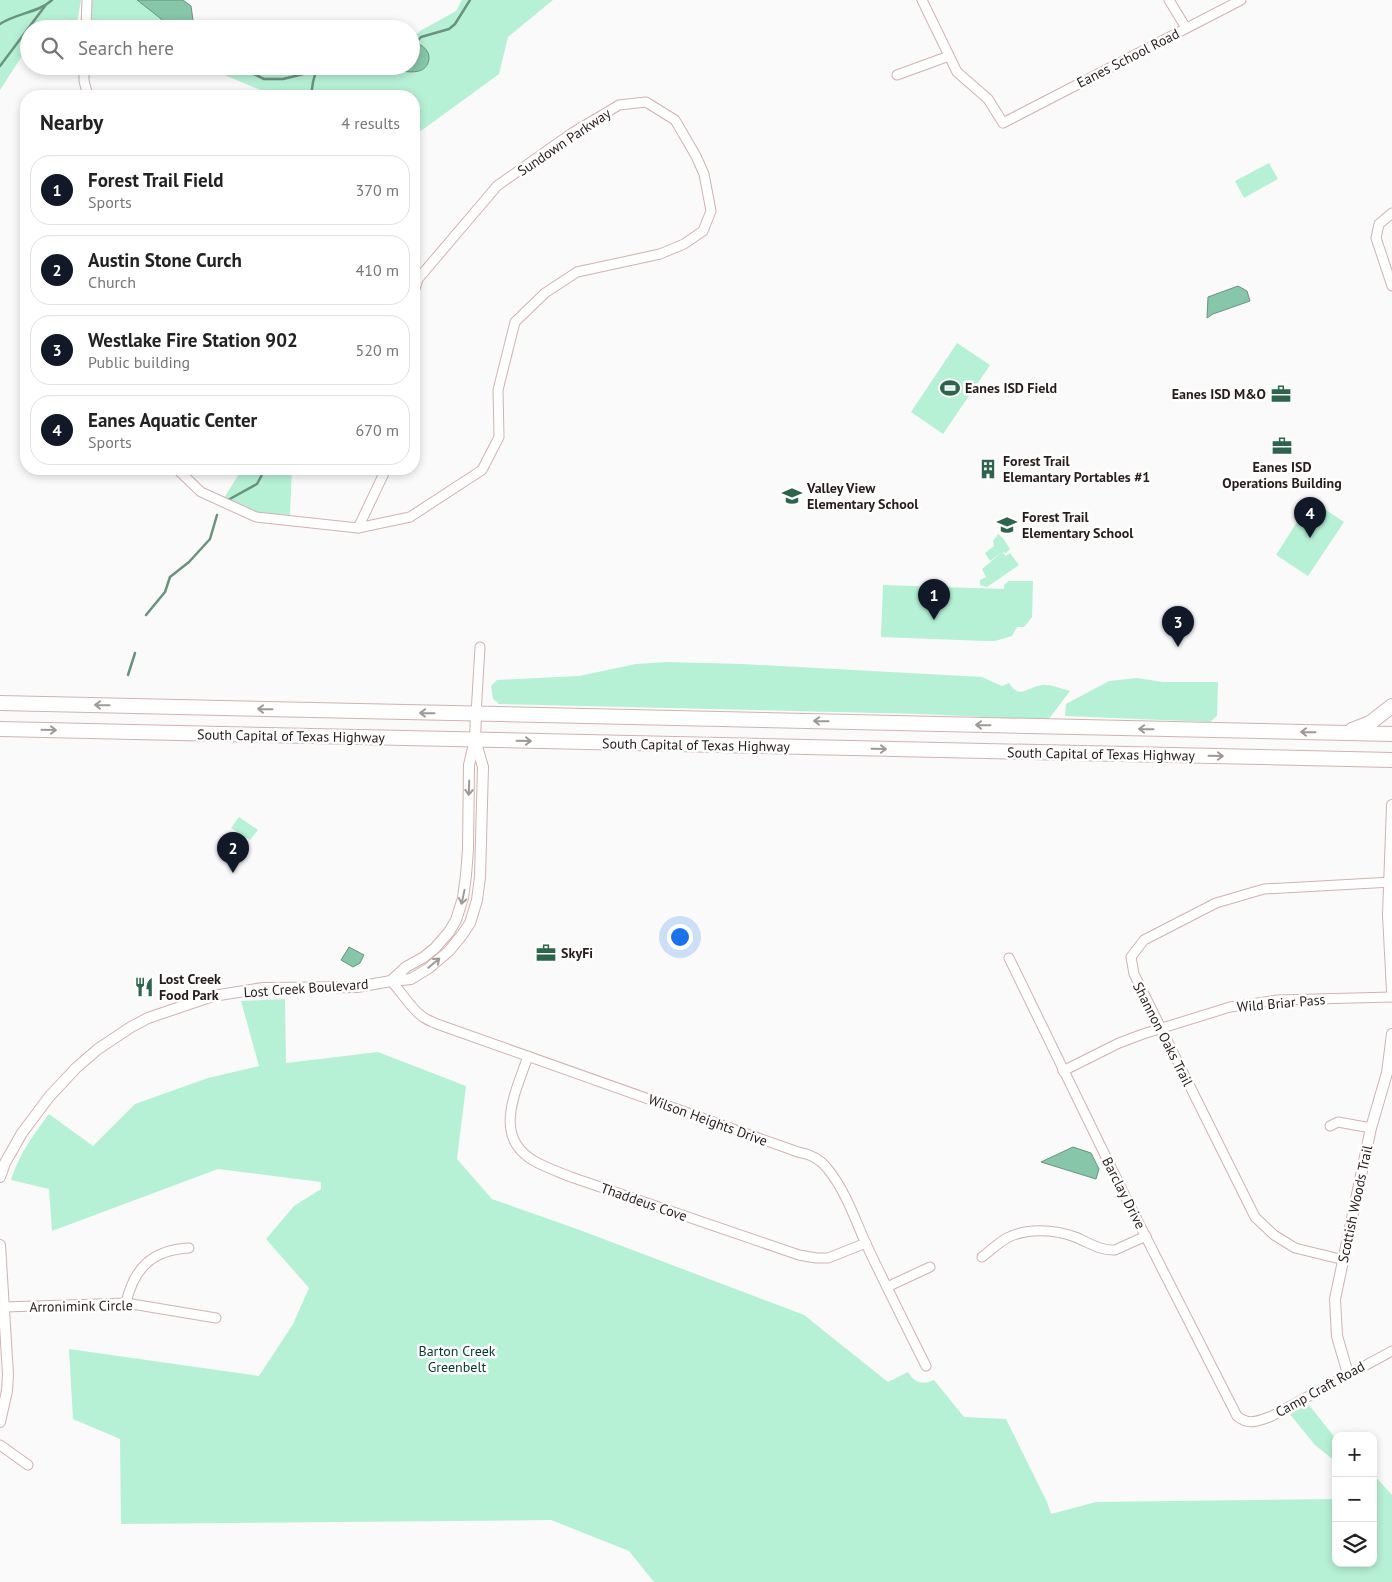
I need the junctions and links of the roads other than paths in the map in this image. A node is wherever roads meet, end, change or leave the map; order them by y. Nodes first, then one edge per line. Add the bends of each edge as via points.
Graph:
1 (87, 0) edge
2 (922, 0) edge
3 (1169, 0) edge
4 (1241, 0) edge
5 (86, 20) edge
6 (1186, 28) junction
7 (949, 56) junction
8 (84, 75) edge
9 (897, 75) dead end
10 (86, 90) edge
11 (1392, 213) edge
12 (420, 277) edge
13 (1392, 286) edge
14 (183, 475) edge
15 (383, 475) edge
16 (358, 528) junction
17 (480, 647) dead end
18 (0, 703) edge
19 (1392, 706) edge
20 (476, 714) junction
21 (0, 729) edge
22 (1343, 733) junction
23 (1392, 734) edge
24 (475, 740) junction
25 (1392, 760) edge
26 (1392, 805) edge
27 (1391, 883) edge
28 (1009, 958) dead end
29 (391, 980) junction
30 (1392, 991) edge
31 (1392, 996) edge
32 (1160, 1028) junction
33 (1392, 1034) edge
34 (528, 1056) junction
35 (1063, 1071) junction
36 (1389, 1074) edge
37 (1330, 1126) dead end
38 (1371, 1128) junction
39 (0, 1177) edge
40 (1146, 1236) junction
41 (866, 1243) junction
42 (0, 1245) edge
43 (189, 1248) dead end
44 (982, 1257) dead end
45 (1344, 1260) junction
46 (930, 1267) dead end
47 (887, 1287) junction
48 (126, 1303) junction
49 (5, 1307) junction
50 (216, 1318) dead end
51 (1392, 1351) edge
52 (926, 1366) dead end
53 (1348, 1374) junction
54 (0, 1422) edge
55 (1247, 1422) joint
56 (0, 1445) edge
57 (28, 1465) dead end

1 - 5 street
2 - 7 street
3 - 6 street
4 - 6 street, Eanes School Road
6 - 7 street, Eanes School Road via 1003,123 988,99 957,72
7 - 9 street
8 - 10 street
11 - 13 street via 1379,224 1376,238
12 - 16 street, Sundown Parkway via 497,186 572,133 620,105 646,102 674,120 704,174 711,212 703,230 684,244 660,254 577,272 545,293 514,322 498,390 499,437 482,470 410,517
14 - 16 street, Sundown Parkway via 201,492 256,517
15 - 16 street
17 - 20 street, Lost Creek Boulevard
20 -> 18 highway, South Capital of Texas Highway
19 - 22 highway via 1370,723
22 -> 20 highway, South Capital of Texas Highway
20 - 24 street, Lost Creek Boulevard
21 -> 24 highway, South Capital of Texas Highway
22 - 23 highway, South Capital of Texas Highway
24 -> 25 highway, South Capital of Texas Highway
24 - 29 street, Lost Creek Boulevard via 483,767 482,852 477,900 470,923 449,951 428,968 411,980
26 - 27 street
27 - 30 street via 1388,915
27 - 32 street, Shannon Oaks Trail via 1264,889 1216,902 1144,940 1131,957 1132,967
28 - 35 street, Barclay Drive
29 - 34 street, Wilson Heights Drive via 423,1017
29 - 39 street, Lost Creek Boulevard via 357,987 263,988 213,996 148,1018 123,1031 91,1056 49,1097 22,1133
31 - 32 street, Wild Briar Pass via 1278,1000 1230,1007
32 - 35 street, Wild Briar Pass
32 - 45 street, Shannon Oaks Trail via 1255,1217 1274,1235 1295,1248
33 - 36 street, Scottish Woods Trail
34 - 41 street, Wilson Heights Drive via 812,1157 826,1166 841,1188
34 - 41 street, Thaddeus Cove via 512,1102 510,1126 517,1146 535,1162 800,1255 828,1258
35 - 40 street, Barclay Drive
36 - 38 street, Scottish Woods Trail
37 - 38 street via 1338,1122
38 - 45 street, Scottish Woods Trail
40 - 44 street via 1111,1250 1058,1233 1024,1232 1008,1238
40 - 55 street, Barclay Drive via 1231,1407
41 - 47 street, Wilson Heights Drive
42 - 49 street
43 - 48 street via 176,1248 146,1263 136,1275
45 - 53 street, Scottish Woods Trail via 1335,1299 1337,1336
46 - 47 street
47 - 52 street, Wilson Heights Drive
48 - 49 street, Arronimink Circle
48 - 50 street, Arronimink Circle
49 - 54 street via 8,1374
51 - 53 street, Camp Craft Road
53 - 55 street, Camp Craft Road via 1272,1416
56 - 57 street

